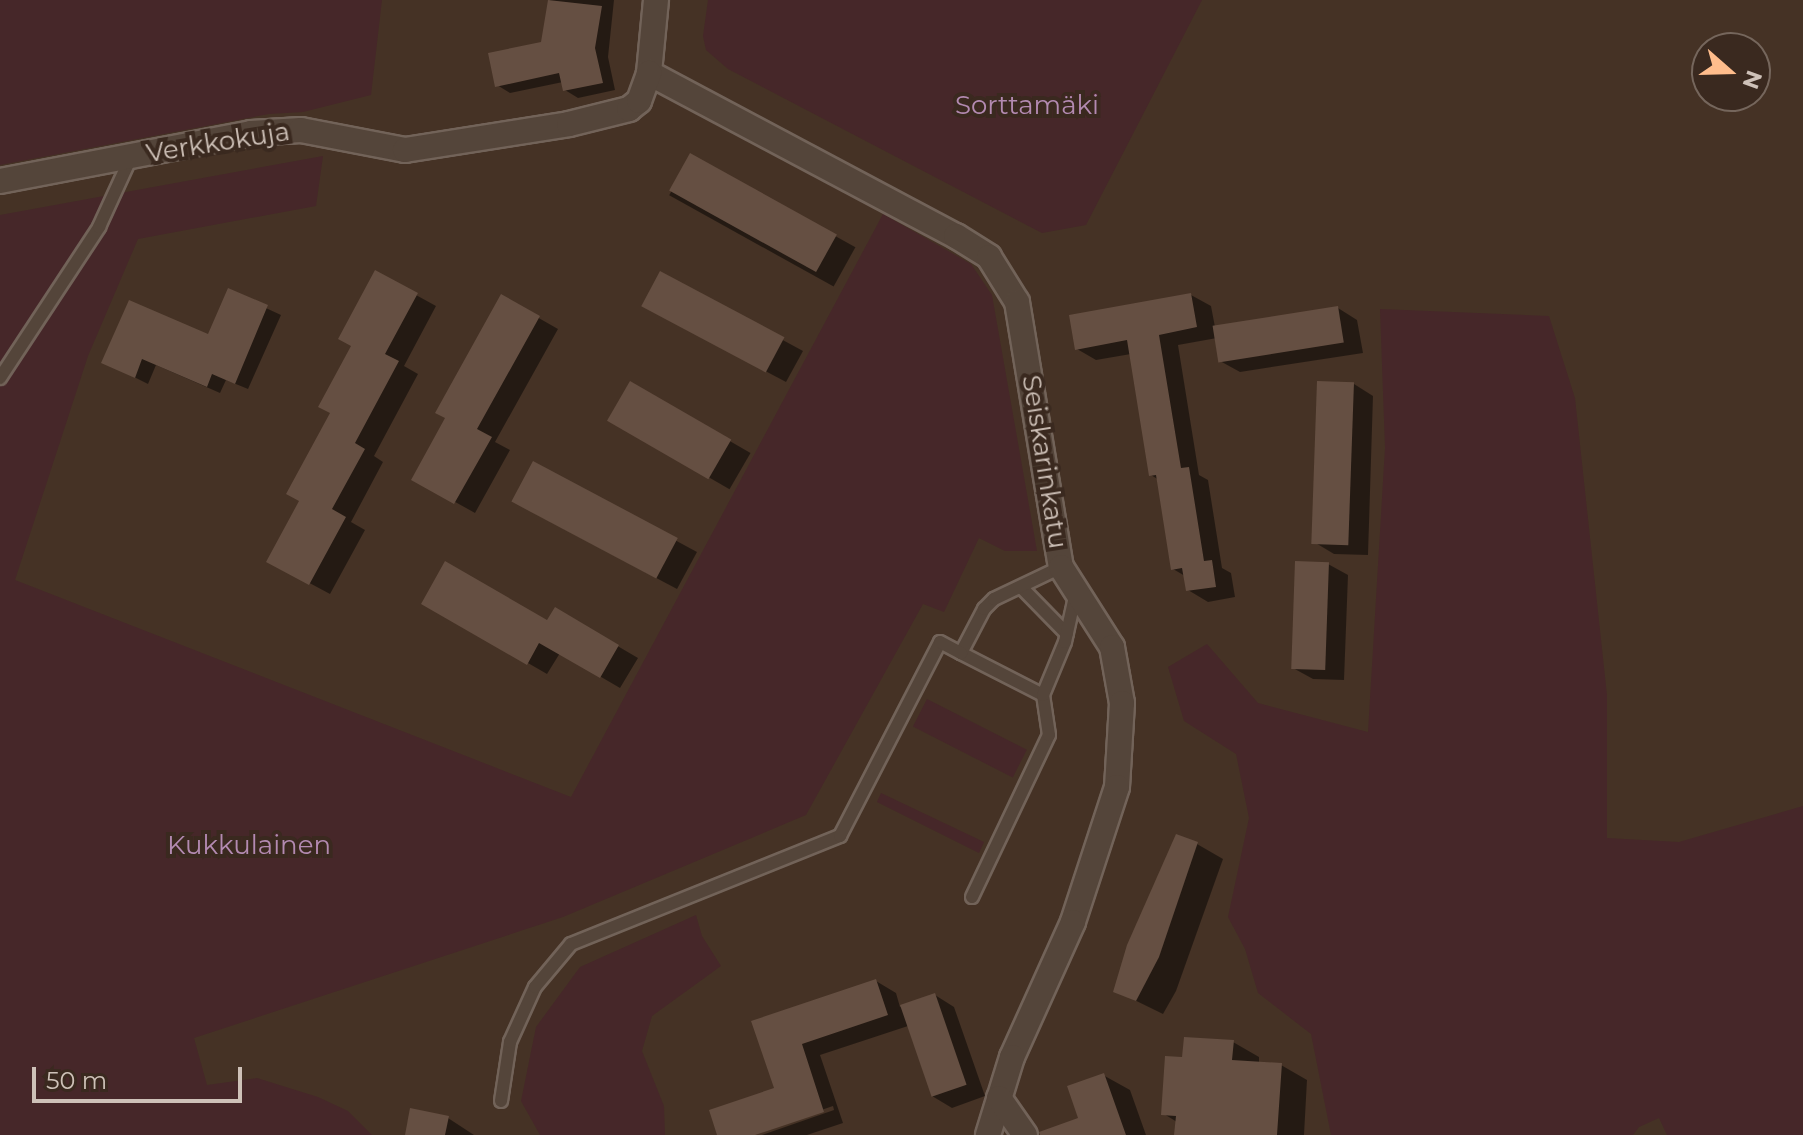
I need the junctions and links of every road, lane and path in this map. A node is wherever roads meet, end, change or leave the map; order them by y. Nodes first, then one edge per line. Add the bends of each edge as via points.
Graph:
1 (656, 0) edge
2 (649, 73) junction
3 (131, 157) junction
4 (0, 181) edge
5 (0, 378) edge
6 (1061, 567) junction
7 (1022, 588) junction
8 (1077, 591) junction
9 (1067, 634) junction
10 (961, 653) junction
11 (1043, 695) junction
12 (972, 897) dead end
13 (999, 1098) junction
14 (501, 1101) dead end
15 (988, 1135) edge
16 (1025, 1135) edge

1 - 2 street
2 - 3 street, Verkkokuja via 639,101 629,109 545,128 405,150 301,130 251,133
2 - 6 street, Seiskarinkatu via 989,257 1017,302
3 - 4 street, Verkkokuja
3 - 5 lane via 99,227
6 - 7 lane
6 - 8 street, Seiskarinkatu
7 - 9 lane
7 - 10 lane via 984,609
8 - 9 lane
8 - 13 street, Seiskarinkatu via 1112,647 1120,675 1117,787 1073,922
9 - 11 lane
10 - 11 lane
10 - 14 lane via 940,642 840,836 571,944 535,987 516,1028
11 - 12 lane via 1049,735
13 - 15 street, Seiskarinkatu
13 - 16 street

